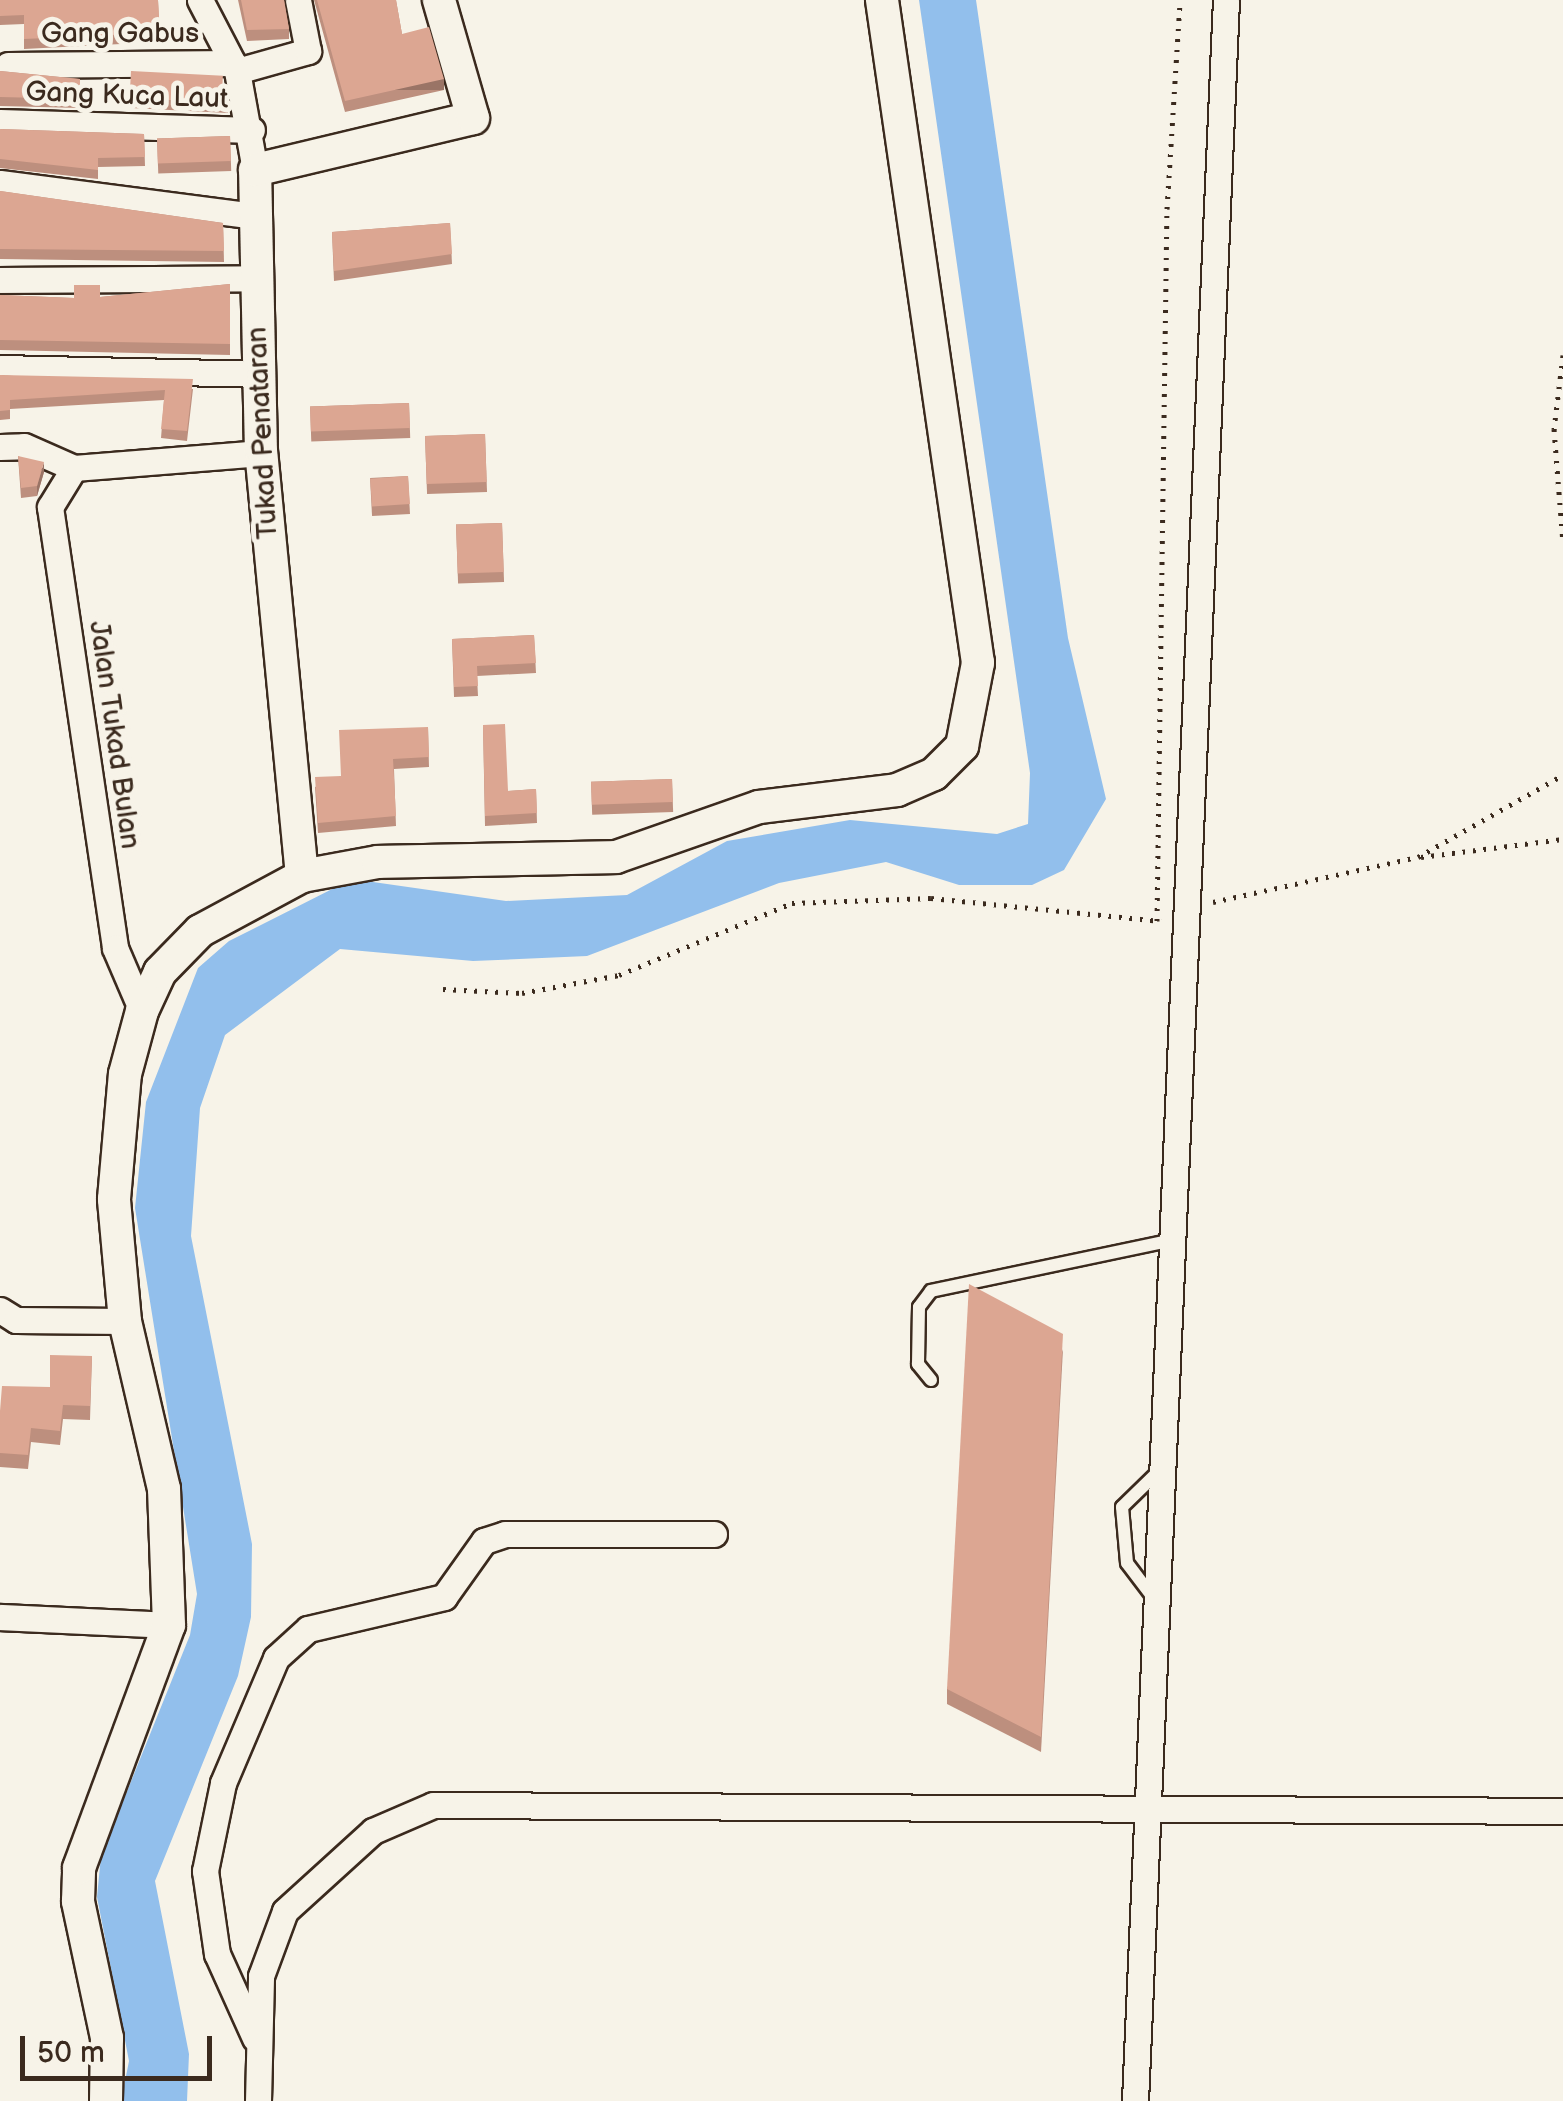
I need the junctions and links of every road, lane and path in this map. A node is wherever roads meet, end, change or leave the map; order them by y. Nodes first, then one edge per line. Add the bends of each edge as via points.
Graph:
1 (200, 0) edge
2 (298, 0) edge
3 (439, 0) edge
4 (882, 0) edge
5 (1180, 0) edge
6 (1226, 0) edge
7 (8, 64) dead end
8 (235, 67) junction
9 (0, 122) edge
10 (252, 130) junction
11 (255, 170) junction
12 (0, 183) edge
13 (254, 216) junction
14 (255, 278) junction
15 (0, 280) edge
16 (1563, 355) edge
17 (0, 368) edge
18 (257, 374) junction
19 (0, 446) edge
20 (260, 453) junction
21 (74, 468) junction
22 (1563, 543) edge
23 (1563, 775) edge
24 (1563, 838) edge
25 (1418, 857) junction
26 (302, 876) junction
27 (1192, 906) junction
28 (1157, 923) junction
29 (443, 988) dead end
30 (142, 1011) junction
31 (1177, 1240) junction
32 (0, 1310) edge
33 (125, 1322) junction
34 (931, 1380) dead end
35 (1166, 1465) junction
36 (714, 1534) dead end
37 (1159, 1606) junction
38 (0, 1617) edge
39 (169, 1626) junction
40 (1563, 1810) edge
41 (1150, 1811) junction
42 (256, 2042) junction
43 (106, 2101) edge
44 (258, 2101) edge
45 (1135, 2101) edge

1 - 8 street, Tukad Penataran
2 - 8 street, Gang Gabus via 306,54
3 - 11 street via 473,118
4 - 26 street via 978,663 962,746 934,774 897,790 759,807 616,857 378,862
5 - 28 path via 1167,209
6 - 27 street via 1216,96
7 - 8 street, Gang Gabus
8 - 10 street, Tukad Penataran
9 - 10 street, Gang Kuca Laut
10 - 11 street, Tukad Penataran
11 - 13 street, Tukad Penataran
12 - 13 street
13 - 14 street, Tukad Penataran
14 - 15 street
14 - 18 street, Tukad Penataran
16 - 22 path via 1554,429
17 - 18 street
18 - 20 street, Tukad Penataran
19 - 21 street via 24,446
20 - 21 street
20 - 26 street, Tukad Penataran
21 - 30 street, Jalan Tukad Bulan via 50,507 114,948
23 - 25 path
24 - 25 path
25 - 27 path
26 - 30 street via 200,931 160,972
27 - 28 path
27 - 31 street
28 - 29 path via 931,898 792,903 618,974 522,994
30 - 33 street via 114,1153
31 - 34 lane via 930,1292 920,1307 918,1364
31 - 35 street
32 - 33 street via 16,1320
33 - 39 street via 164,1489
35 - 37 street
35 - 37 lane via 1122,1507 1127,1564
36 - 42 street via 505,1534 484,1540 444,1597 308,1629 276,1658 223,1784 205,1871 217,1954
37 - 41 street
38 - 39 street
39 - 43 street via 80,1868 78,1901 108,2038
40 - 41 street
41 - 42 street via 433,1805 373,1831 285,1911 262,1976
41 - 45 street
42 - 44 street

